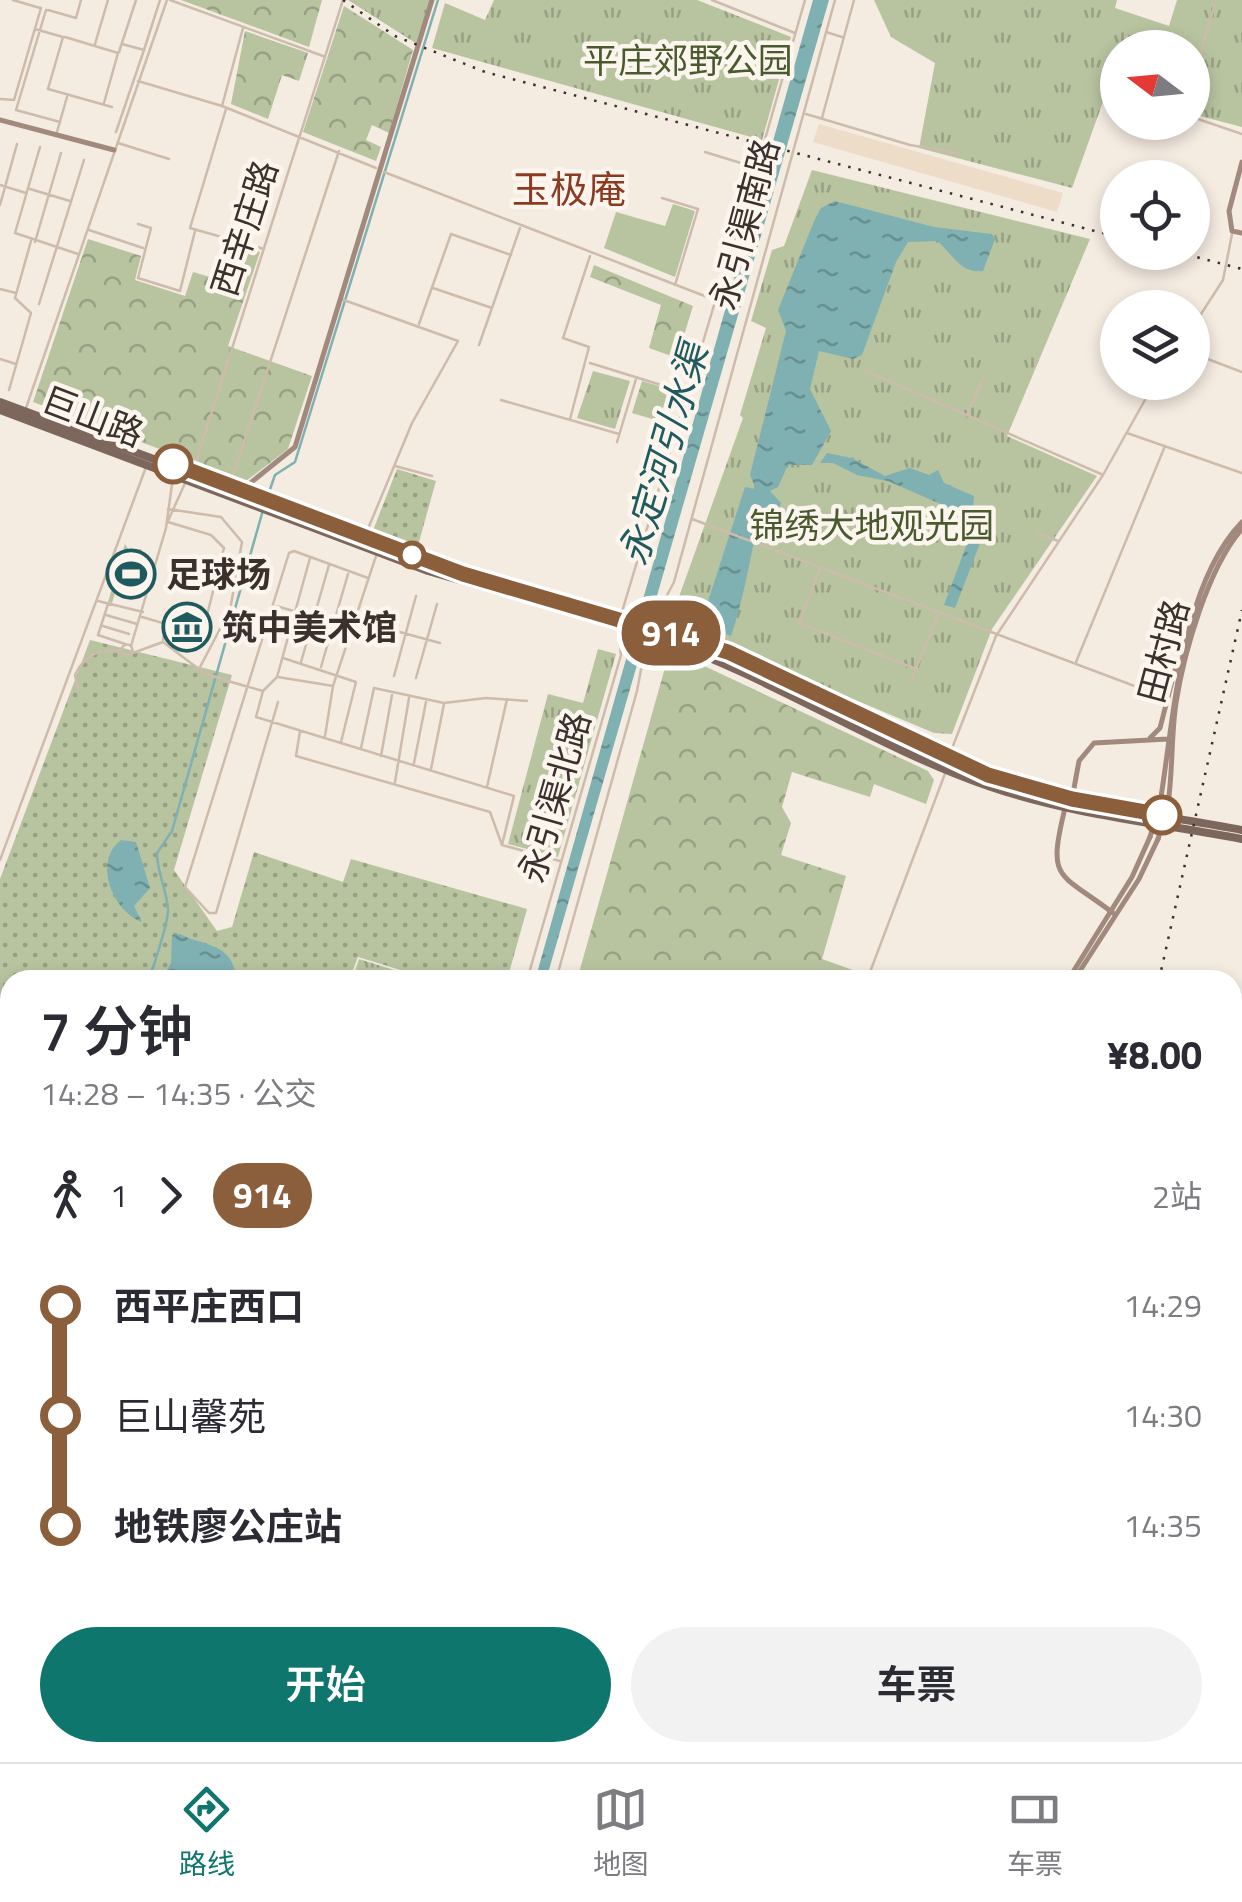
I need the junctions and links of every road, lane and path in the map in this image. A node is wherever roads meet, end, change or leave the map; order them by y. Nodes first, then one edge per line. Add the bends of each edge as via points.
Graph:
1 (13, 0) edge
2 (39, 0) edge
3 (81, 0) edge
4 (108, 0) edge
5 (136, 0) edge
6 (160, 0) edge
7 (168, 0) edge
8 (344, 0) edge
9 (432, 0) edge
10 (712, 0) edge
11 (805, 0) edge
12 (835, 0) edge
13 (854, 0) edge
14 (1216, 0) edge
15 (22, 1) edge
16 (720, 2) edge
17 (41, 8) junction
18 (243, 27) junction
19 (37, 30) junction
20 (1207, 30) edge
21 (826, 32) junction
22 (796, 33) junction
23 (63, 37) junction
24 (844, 37) junction
25 (122, 44) junction
26 (95, 46) junction
27 (137, 52) dead end
28 (144, 52) junction
29 (118, 53) junction
30 (325, 56) junction
31 (138, 81) junction
32 (68, 94) junction
33 (0, 99) edge
34 (103, 105) junction
35 (112, 107) dead end
36 (224, 107) junction
37 (803, 113) junction
38 (822, 119) junction
39 (0, 120) edge
40 (60, 122) junction
41 (1210, 124) edge
42 (116, 132) dead end
43 (57, 134) junction
44 (1242, 134) edge
45 (299, 137) junction
46 (17, 144) dead end
47 (115, 146) junction
48 (40, 147) dead end
49 (339, 151) junction
50 (705, 152) dead end
51 (959, 153) dead end
52 (60, 154) dead end
53 (169, 159) dead end
54 (84, 160) dead end
55 (1242, 162) edge
56 (756, 168) junction
57 (380, 170) junction
58 (3, 186) edge
59 (27, 191) junction
60 (662, 198) dead end
61 (72, 201) junction
62 (0, 205) edge
63 (138, 224) dead end
64 (521, 226) junction
65 (87, 230) junction
66 (196, 230) junction
67 (1232, 231) junction
68 (1242, 233) edge
69 (34, 241) junction
70 (57, 248) junction
71 (144, 249) junction
72 (264, 249) junction
73 (590, 253) junction
74 (79, 254) junction
75 (511, 255) junction
76 (676, 285) junction
77 (432, 288) junction
78 (0, 289) edge
79 (16, 294) junction
80 (341, 299) junction
81 (715, 300) junction
82 (1210, 300) edge
83 (40, 304) dead end
84 (492, 308) junction
85 (418, 326) junction
86 (479, 345) dead end
87 (0, 359) edge
88 (1210, 360) edge
89 (588, 363) junction
90 (16, 364) junction
91 (866, 371) dead end
92 (1242, 372) edge
93 (636, 377) junction
94 (984, 377) dead end
95 (9, 390) dead end
96 (687, 393) junction
97 (501, 400) dead end
98 (1145, 400) edge
99 (0, 402) edge
100 (0, 410) edge
101 (24, 415) junction
102 (968, 415) junction
103 (570, 419) junction
104 (1126, 432) junction
105 (619, 434) junction
106 (617, 442) dead end
107 (1165, 446) junction
108 (147, 466) junction
109 (394, 466) junction
110 (192, 472) junction
111 (1242, 473) edge
112 (1102, 474) junction
113 (173, 476) junction
114 (432, 476) dead end
115 (186, 481) junction
116 (230, 486) junction
117 (238, 494) junction
118 (170, 495) junction
119 (178, 497) junction
120 (273, 507) junction
121 (171, 510) junction
122 (692, 519) junction
123 (166, 522) junction
124 (1242, 526) edge
125 (1038, 533) dead end
126 (364, 538) junction
127 (1059, 542) junction
128 (377, 551) junction
129 (310, 558) junction
130 (330, 564) junction
131 (820, 568) junction
132 (348, 571) junction
133 (368, 578) junction
134 (416, 596) dead end
135 (97, 600) junction
136 (108, 604) junction
137 (437, 604) dead end
138 (274, 605) junction
139 (294, 611) junction
140 (105, 614) junction
141 (142, 614) junction
142 (938, 614) junction
143 (314, 617) junction
144 (334, 622) junction
145 (620, 622) junction
146 (205, 623) dead end
147 (138, 624) junction
148 (101, 626) junction
149 (353, 628) junction
150 (385, 628) dead end
151 (129, 634) dead end
152 (405, 634) junction
153 (996, 636) junction
154 (426, 640) junction
155 (162, 642) junction
156 (125, 644) junction
157 (440, 644) dead end
158 (1185, 645) junction
159 (131, 646) junction
160 (121, 650) junction
161 (130, 654) junction
162 (282, 657) junction
163 (302, 662) junction
164 (1075, 665) junction
165 (199, 668) junction
166 (320, 668) junction
167 (916, 668) junction
168 (340, 676) junction
169 (394, 676) dead end
170 (277, 677) junction
171 (416, 678) dead end
172 (911, 681) dead end
173 (246, 686) junction
174 (333, 686) junction
175 (78, 688) dead end
176 (262, 691) junction
177 (392, 693) junction
178 (1152, 693) dead end
179 (409, 698) junction
180 (507, 698) junction
181 (426, 701) junction
182 (526, 701) dead end
183 (278, 702) dead end
184 (444, 702) junction
185 (272, 722) junction
186 (300, 730) junction
187 (325, 736) dead end
188 (1149, 739) junction
189 (1170, 739) junction
190 (340, 745) junction
191 (361, 750) junction
192 (381, 756) junction
193 (398, 761) junction
194 (947, 764) junction
195 (414, 765) junction
196 (430, 770) junction
197 (394, 784) junction
198 (487, 787) junction
199 (1072, 799) junction
200 (1065, 807) junction
201 (1242, 830) edge
202 (1154, 838) junction
203 (1242, 839) edge
204 (502, 845) junction
205 (0, 860) edge
206 (561, 862) junction
207 (1113, 913) junction
208 (531, 970) edge
209 (559, 970) edge
210 (871, 970) edge
211 (1077, 970) edge

1 - 15 street
2 - 17 street
3 - 17 street via 76,18
4 - 26 street
5 - 25 street
6 - 28 street
7 - 18 street
7 - 31 street
8 - 30 street, 西辛庄路
9 - 57 main road
10 - 16 street
11 - 22 street
12 - 21 street, 永引渠南路
13 - 24 street
14 - 20 street
15 - 17 street
16 - 22 street
17 - 19 street
18 - 30 street
18 - 36 street
19 - 23 street
19 - 33 street via 14,100
19 - 40 street via 16,110
21 - 24 street
21 - 37 street, 永引渠南路
22 - 56 street
23 - 26 street
23 - 32 street via 46,88
24 - 38 street
25 - 28 street
25 - 29 street
26 - 29 street
27 - 28 street
28 - 42 street
29 - 34 street
30 - 45 street, 西辛庄路
31 - 36 street
31 - 47 street
32 - 34 street
32 - 40 street
34 - 35 street
36 - 45 street
36 - 66 street via 202,174 190,228
37 - 38 street
37 - 122 street, 永引渠南路
38 - 51 street via 910,146
39 - 43 main road
40 - 43 street
41 - 44 street
43 - 47 main road
45 - 49 street
45 - 72 street, 西辛庄路
46 - 58 street
47 - 53 street
47 - 65 street
48 - 59 street
49 - 57 street
49 - 116 street
50 - 56 street
52 - 69 street
54 - 61 street
55 - 67 main road via 1229,211
56 - 81 street, 永引渠北路
57 - 64 street
57 - 80 main road
58 - 59 street
58 - 62 street
59 - 61 street
59 - 69 street via 14,234
60 - 76 street via 698,209
61 - 70 street
63 - 71 street via 152,228
64 - 73 street
64 - 75 street
65 - 71 street
65 - 74 street
66 - 71 street via 180,291 138,278
66 - 72 street
67 - 68 main road
67 - 82 street via 1223,280
69 - 70 street
69 - 79 street
70 - 74 street
70 - 83 street
72 - 110 street, 西辛庄路
73 - 76 street
73 - 89 street via 564,338 589,347
74 - 101 street
75 - 77 street via 451,234
75 - 84 street
76 - 81 street
77 - 84 street
77 - 85 street
78 - 79 street
79 - 90 street via 16,302 32,312
80 - 85 street
80 - 117 main road via 295,447
81 - 96 street, 永引渠北路
84 - 86 street
85 - 109 street via 458,341
87 - 90 street
88 - 92 street
89 - 93 street
89 - 103 street
90 - 95 street
91 - 102 street
93 - 96 street
93 - 105 street
94 - 102 street
96 - 145 street, 永引渠北路
97 - 103 street
98 - 104 street
99 - 101 main road, 巨山路
100 - 101 main road, 巨山路
101 - 108 main road, 巨山路
101 - 110 main road, 巨山路
102 - 112 street
103 - 105 street
104 - 107 street
104 - 112 street
105 - 106 street
107 - 111 street
107 - 164 street
108 - 113 main road, 巨山路
108 - 135 street
109 - 114 street
109 - 126 street
110 - 116 main road, 巨山路
112 - 127 street
113 - 115 main road, 巨山路
113 - 118 street
115 - 117 main road, 巨山路
115 - 119 street
116 - 117 main road, 巨山路
117 - 120 main road, 巨山路
118 - 119 street
118 - 121 street
119 - 121 street
120 - 126 main road, 巨山路
120 - 128 main road, 巨山路
121 - 123 street
121 - 165 street via 221,517 242,542 230,610
122 - 131 street
122 - 209 street, 永引渠南路 via 674,582 644,646
123 - 141 street
123 - 146 street via 211,536 224,548
124 - 158 main road, 田村路 via 1216,559
124 - 189 main road, 田村路 via 1220,562 1191,644
125 - 127 street
126 - 145 main road, 巨山路
127 - 153 street
128 - 133 street
128 - 145 main road, 巨山路 via 468,584
129 - 130 street
129 - 138 street via 289,553
129 - 139 street
130 - 132 street
130 - 143 street
131 - 142 street
131 - 167 street via 799,623
132 - 133 street
132 - 144 street
133 - 149 street
134 - 152 street
135 - 136 street
135 - 205 street
136 - 140 street
136 - 141 street
137 - 154 street
138 - 139 street
138 - 173 street
139 - 143 street
139 - 162 street
140 - 147 street
140 - 148 street
141 - 147 street
141 - 155 street via 166,624
142 - 153 street
142 - 167 street
143 - 144 street
143 - 163 street
144 - 149 street
144 - 166 street
145 - 194 main road, 巨山路, bridge via 728,652
145 - 206 street, 永引渠北路 via 621,655
147 - 159 street
148 - 151 street
148 - 156 street via 98,635
149 - 168 street
150 - 152 street
152 - 154 street
152 - 169 street
153 - 164 street
153 - 194 street
154 - 157 street
154 - 171 street
155 - 161 street
155 - 165 street
156 - 159 street
156 - 160 street
158 - 188 main road via 1171,674 1160,728
158 - 189 main road, 田村路
159 - 161 street
160 - 161 street
160 - 175 street via 88,655 75,675
162 - 163 street
162 - 170 street
163 - 166 street
164 - 178 street
165 - 173 street
166 - 168 street
167 - 172 street
168 - 174 street
168 - 190 street via 356,682
170 - 174 street
170 - 176 street
173 - 176 street
173 - 185 street via 185,888 209,914 216,913
174 - 187 street
176 - 185 street via 256,717
177 - 179 street
177 - 191 street via 374,688
177 - 192 street
179 - 181 street
179 - 193 street
180 - 182 street
180 - 184 street
180 - 198 street
181 - 184 street
181 - 195 street
183 - 185 street
184 - 196 street
185 - 186 street
186 - 190 street
186 - 197 street via 296,756
188 - 189 main road
188 - 199 main road via 1089,746
189 - 202 main road, 田村路, bridge
189 - 202 main road, 田村路, bridge via 1168,804
190 - 191 street
191 - 192 street
192 - 193 street
193 - 195 street
193 - 197 street
194 - 199 main road, 巨山路
194 - 200 main road, 巨山路
194 - 210 street
195 - 196 street
196 - 198 street
197 - 204 street via 490,812
198 - 204 street via 514,796
199 - 201 main road, 巨山路
200 - 203 main road, 巨山路
200 - 207 main road via 1056,867
202 - 207 main road
204 - 206 street
206 - 208 street, 永引渠北路
207 - 211 main road

